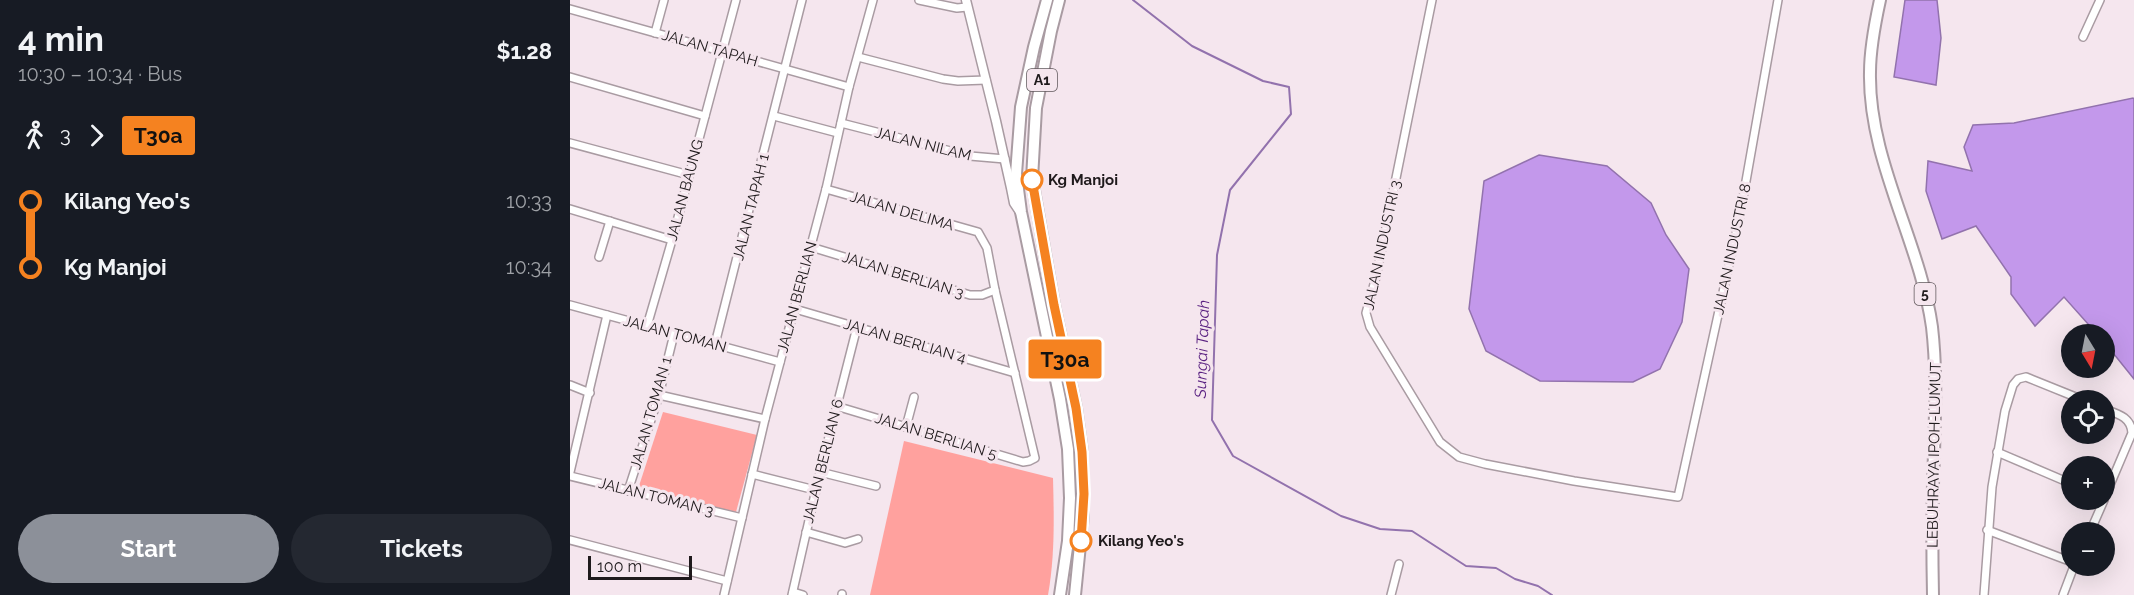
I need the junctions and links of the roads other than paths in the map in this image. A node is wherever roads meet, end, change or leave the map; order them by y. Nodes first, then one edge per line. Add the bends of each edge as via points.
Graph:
1 (664, 0) edge
2 (736, 0) edge
3 (802, 0) edge
4 (873, 0) edge
5 (919, 0) edge
6 (1047, 0) edge
7 (1059, 0) edge
8 (1432, 0) edge
9 (1778, 0) edge
10 (1880, 0) edge
11 (2100, 0) edge
12 (966, 4) edge
13 (570, 9) edge
14 (655, 33) junction
15 (2083, 37) dead end
16 (721, 53) junction
17 (858, 57) junction
18 (786, 69) junction
19 (570, 77) edge
20 (986, 80) junction
21 (849, 87) junction
22 (705, 116) junction
23 (774, 116) junction
24 (841, 123) junction
25 (838, 133) junction
26 (570, 143) edge
27 (1018, 149) junction
28 (1005, 159) junction
29 (689, 175) junction
30 (1032, 180) junction
31 (826, 189) junction
32 (570, 209) edge
33 (1021, 212) junction
34 (610, 221) junction
35 (672, 240) junction
36 (811, 247) junction
37 (599, 257) dead end
38 (995, 290) junction
39 (570, 305) edge
40 (795, 309) junction
41 (607, 315) junction
42 (647, 326) junction
43 (857, 327) junction
44 (674, 334) junction
45 (715, 344) junction
46 (780, 362) junction
47 (1015, 373) junction
48 (570, 385) edge
49 (2061, 391) edge
50 (590, 393) junction
51 (659, 395) junction
52 (914, 397) dead end
53 (836, 406) junction
54 (2115, 414) edge
55 (765, 419) junction
56 (906, 427) junction
57 (1997, 452) junction
58 (572, 457) edge
59 (820, 472) junction
60 (2115, 473) edge
61 (570, 474) edge
62 (752, 474) junction
63 (2061, 479) edge
64 (876, 486) dead end
65 (815, 490) junction
66 (628, 491) junction
67 (1678, 497) joint
68 (742, 518) junction
69 (1987, 530) junction
70 (806, 532) junction
71 (858, 539) dead end
72 (570, 540) edge
73 (2061, 559) edge
74 (1399, 564) dead end
75 (2069, 576) edge
76 (727, 581) junction
77 (792, 593) edge
78 (724, 595) edge
79 (803, 595) edge
80 (1060, 595) edge
81 (1075, 595) edge
82 (1391, 595) edge
83 (1933, 595) edge
84 (1984, 595) edge
85 (2063, 595) edge

1 - 14 street
2 - 16 street, JALAN BAUNG
3 - 18 street, JALAN TAPAH 1
4 - 17 street, JALAN BERLIAN
5 - 12 street via 946,6
6 - 27 main road, A1 via 1021,107
7 - 30 main road, A1 via 1036,108
8 - 67 street, JALAN INDUSTRI 3 via 1366,313 1370,327 1440,442 1459,456 1574,481
9 - 67 street, JALAN INDUSTRI 8 via 1740,215
10 - 83 main road, LEBUHRAYA IPOH-LUMUT / 5 via 1870,72 1872,103 1881,152 1928,303 1935,352
11 - 15 street
12 - 20 street
13 - 14 street, JALAN TAPAH
14 - 16 street, JALAN TAPAH
16 - 18 street, JALAN TAPAH
16 - 22 street, JALAN BAUNG
17 - 20 street via 943,79
17 - 21 street, JALAN BERLIAN
18 - 21 street, JALAN TAPAH
18 - 23 street, JALAN TAPAH 1
19 - 22 street
20 - 28 street
21 - 24 street, JALAN BERLIAN
22 - 29 street, JALAN BAUNG
23 - 25 street
23 - 45 street, JALAN TAPAH 1
24 - 25 street, JALAN BERLIAN
24 - 28 street, JALAN NILAM via 970,156
25 - 31 street, JALAN BERLIAN
26 - 29 street
27 - 30 main road via 1022,172
27 - 33 main road, A1 via 1016,174
28 - 33 street via 1014,203
29 - 35 street, JALAN BAUNG
30 - 33 main road via 1023,191
30 - 81 main road, A1 via 1082,452 1083,514
31 - 36 street, JALAN BERLIAN
31 - 38 street, JALAN DELIMA via 978,232 987,248
32 - 34 street
33 - 80 main road, A1 via 1068,449 1068,541
34 - 35 street
34 - 37 street
35 - 42 street, JALAN BAUNG
36 - 38 street, JALAN BERLIAN 3 via 969,295
36 - 40 street, JALAN BERLIAN
38 - 47 street
39 - 41 street, JALAN TOMAN
40 - 43 street, JALAN BERLIAN 4
40 - 46 street, JALAN BERLIAN
41 - 42 street, JALAN TOMAN
41 - 50 street
42 - 44 street, JALAN TOMAN
43 - 47 street, JALAN BERLIAN 4
43 - 53 street, JALAN BERLIAN 6
44 - 45 street, JALAN TOMAN
44 - 51 street, JALAN TOMAN 1
45 - 46 street, JALAN TOMAN
46 - 55 street, JALAN BERLIAN
47 - 56 street, JALAN BERLIAN 5 via 1035,458 1029,461
48 - 50 street
49 - 57 street via 2026,377 2018,379 2005,411
50 - 58 street
51 - 55 street
51 - 66 street, JALAN TOMAN 1
52 - 56 street
53 - 56 street, JALAN BERLIAN 5
53 - 59 street, JALAN BERLIAN 6
54 - 60 street via 2132,425
55 - 62 street, JALAN BERLIAN
57 - 63 street
57 - 69 street
58 - 61 street
59 - 64 street
59 - 65 street, JALAN BERLIAN 6
61 - 66 street, JALAN TOMAN 3
62 - 65 street
62 - 68 street, JALAN BERLIAN
65 - 70 street, JALAN BERLIAN 6
66 - 68 street, JALAN TOMAN 3
68 - 76 street, JALAN BERLIAN
69 - 73 street
69 - 84 street
70 - 71 street via 845,543
70 - 77 street, JALAN BERLIAN 6
72 - 76 street
74 - 82 street
75 - 85 street
76 - 78 street, JALAN BERLIAN
77 - 79 street

